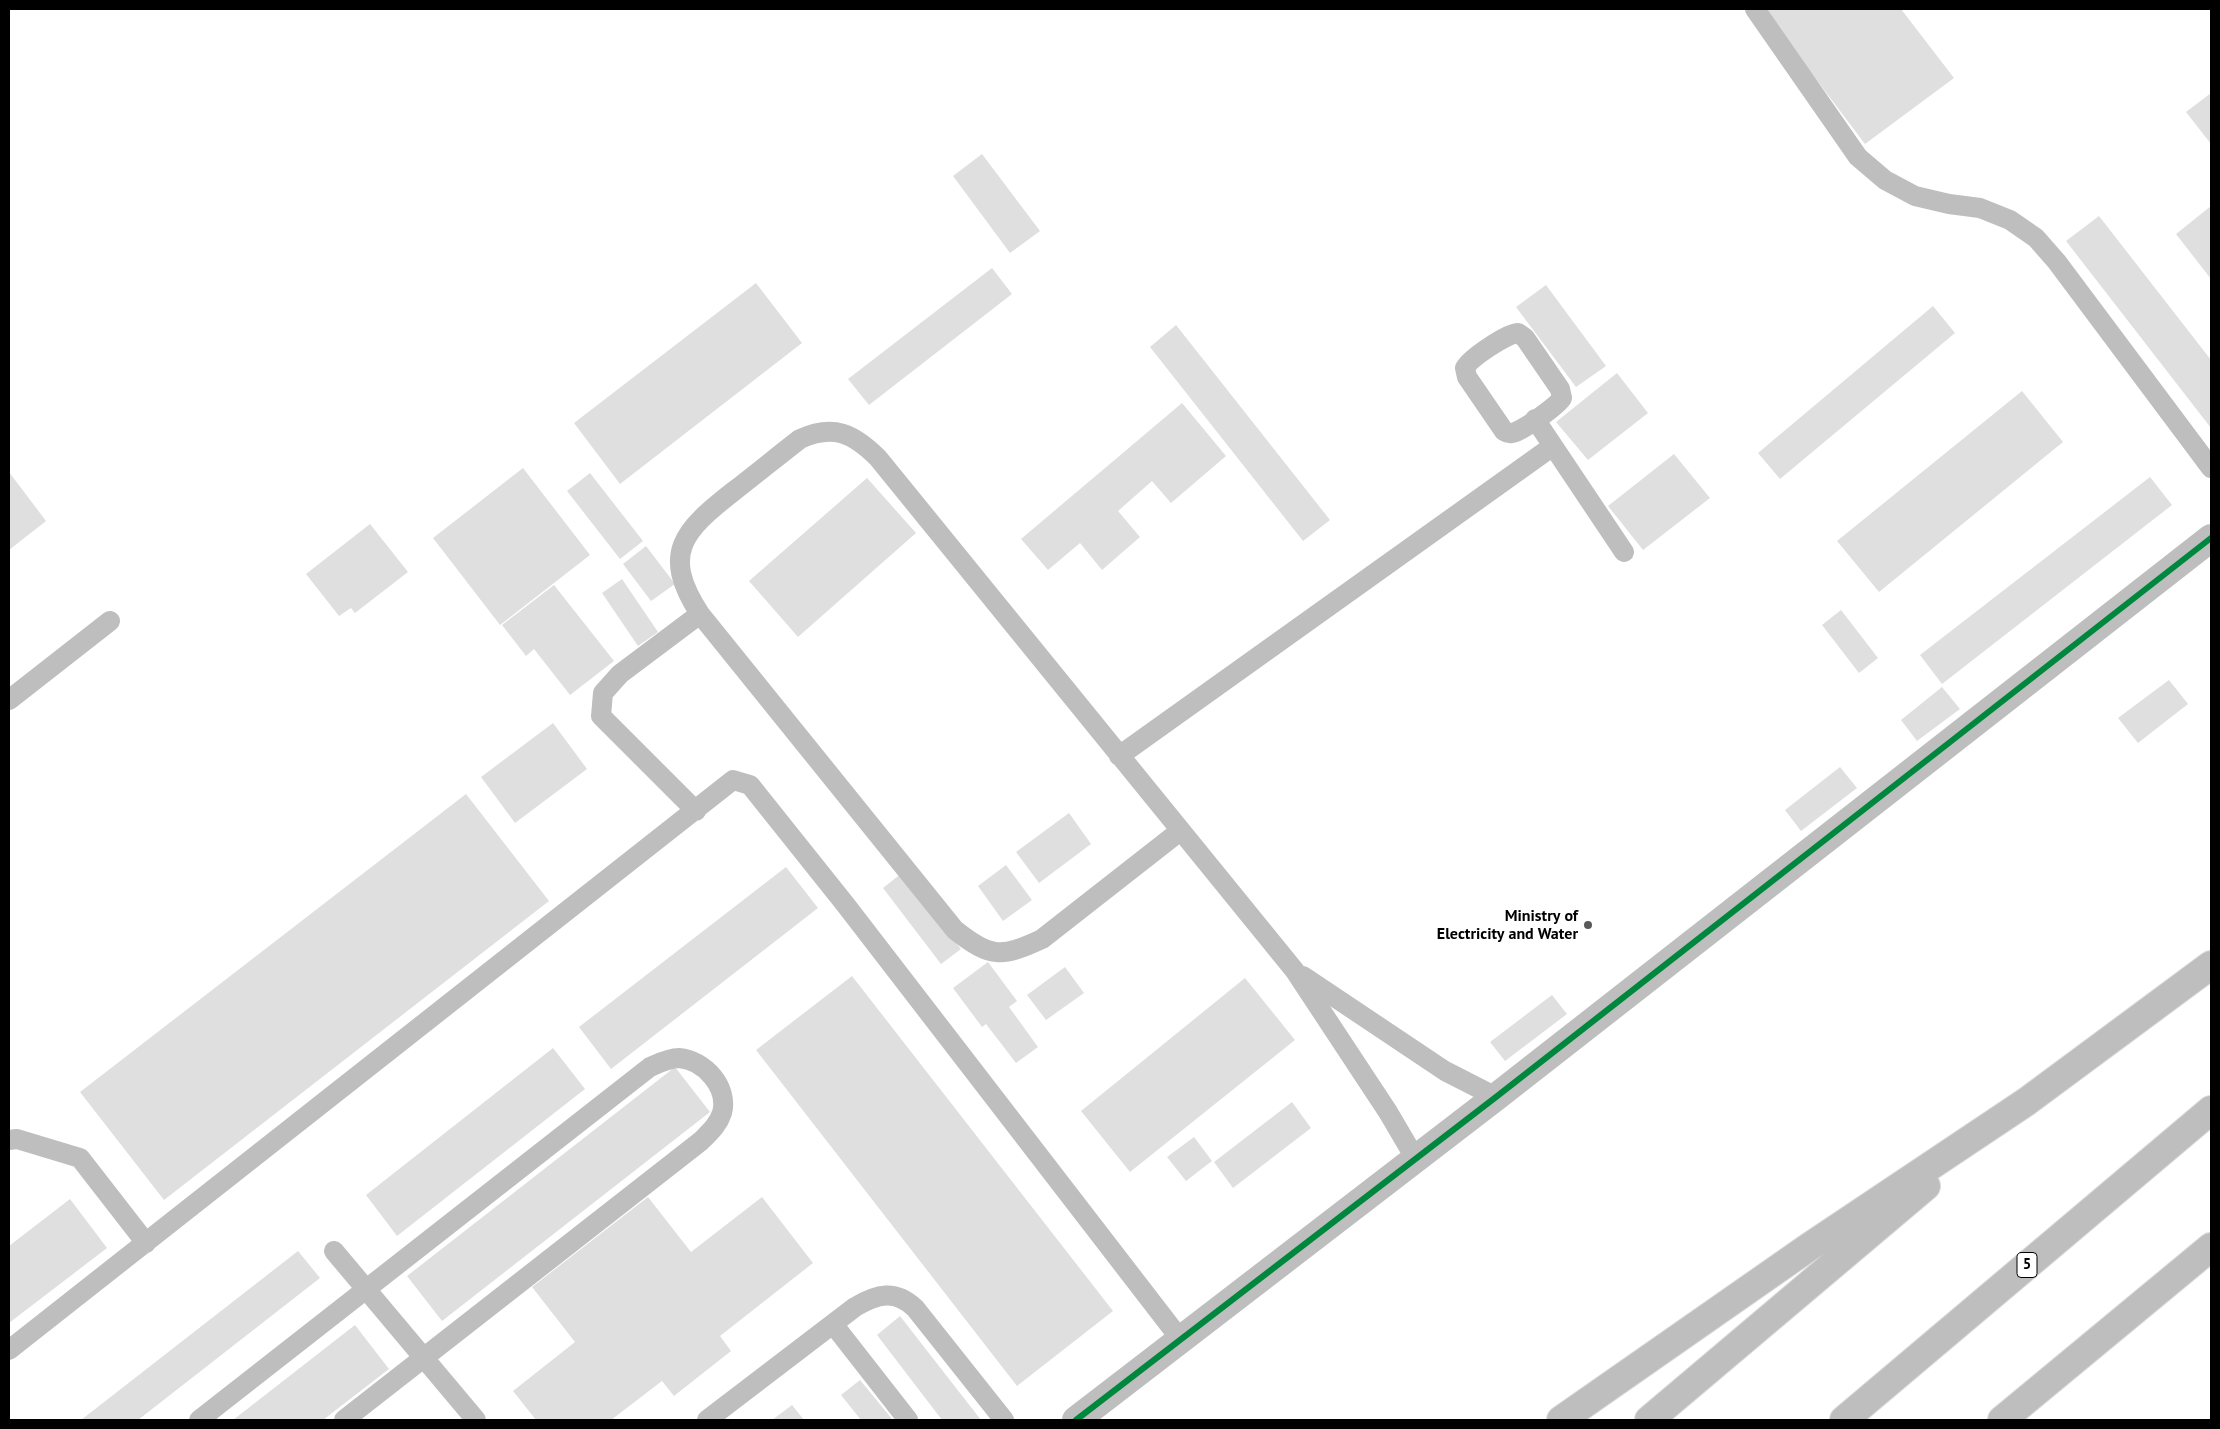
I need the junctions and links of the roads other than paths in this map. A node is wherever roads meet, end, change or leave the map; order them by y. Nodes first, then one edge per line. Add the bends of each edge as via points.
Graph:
1 (1755, 9) edge
2 (1535, 419) junction
3 (1553, 446) junction
4 (2211, 468) edge
5 (2211, 538) edge
6 (1624, 552) dead end
7 (700, 614) junction
8 (110, 621) dead end
9 (9, 700) edge
10 (1119, 756) junction
11 (696, 811) junction
12 (1180, 830) junction
13 (2211, 965) edge
14 (1295, 971) junction
15 (1496, 1097) junction
16 (2026, 1102) junction
17 (2211, 1110) edge
18 (9, 1140) edge
19 (1415, 1158) junction
20 (146, 1243) junction
21 (2211, 1247) edge
22 (334, 1251) dead end
23 (366, 1288) junction
24 (832, 1324) junction
25 (1181, 1340) junction
26 (9, 1350) edge
27 (424, 1358) junction
28 (199, 1420) edge
29 (344, 1420) edge
30 (476, 1420) edge
31 (707, 1420) edge
32 (908, 1420) edge
33 (1004, 1420) edge
34 (1076, 1420) edge
35 (1561, 1420) edge
36 (1649, 1420) edge
37 (1844, 1420) edge
38 (2002, 1420) edge

1 - 4 lane via 1858,157 1885,180 1915,196 1980,208 2010,220 2036,238
2 - 2 lane via 1560,402 1562,393 1525,338 1518,333 1510,334 1468,363 1465,373 1504,431 1517,432
2 - 3 lane
3 - 6 lane
3 - 10 lane
5 - 15 main road
7 - 10 lane via 680,576 680,560 684,542 701,517 800,439 815,432 831,430 847,435 862,442 878,458
7 - 11 lane via 620,674 603,693 601,716
7 - 12 lane via 955,930 987,951 1002,953 1042,938
8 - 9 lane
10 - 12 lane
11 - 20 lane
11 - 25 lane via 733,780 750,785
12 - 14 lane
13 - 16 main road
14 - 15 lane via 1445,1072
14 - 19 lane
15 - 19 main road
16 - 35 main road via 1808,1246
16 - 36 main road
17 - 37 main road, 5
18 - 20 lane via 17,1139 80,1158
19 - 25 main road
20 - 26 lane
21 - 38 main road
22 - 23 lane
23 - 27 lane
23 - 27 lane via 650,1067 678,1058 703,1067 713,1077 720,1088 723,1110 702,1141
23 - 28 lane
24 - 31 lane
24 - 32 lane
24 - 33 lane via 855,1306 876,1296 901,1297 915,1308
25 - 34 main road
27 - 29 lane
27 - 30 lane

